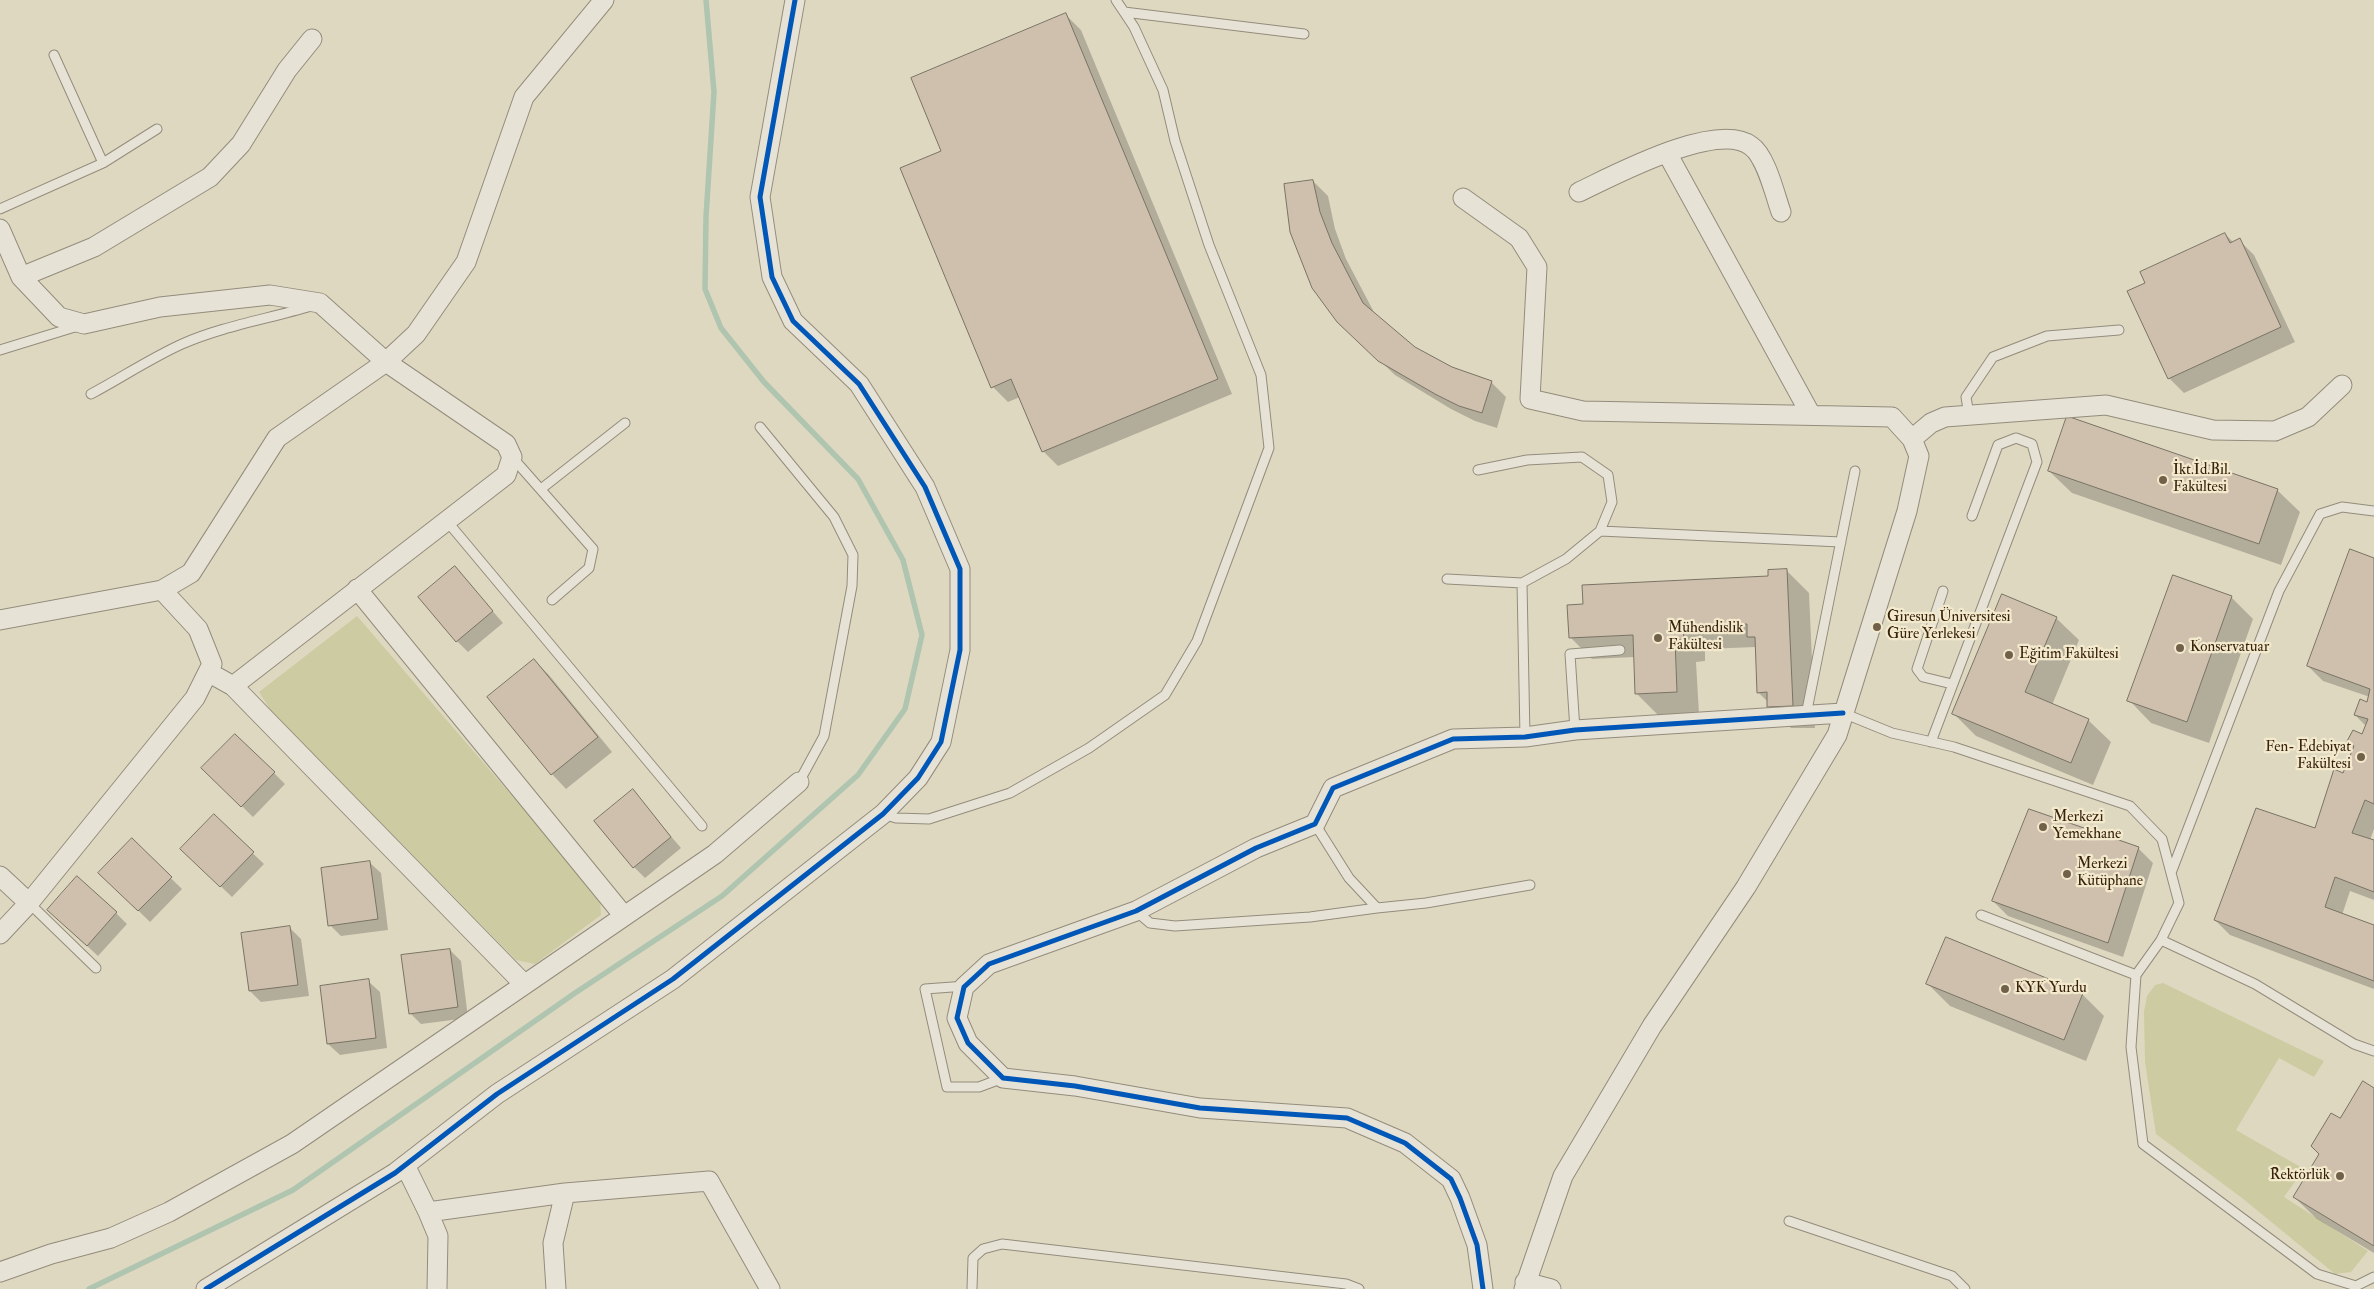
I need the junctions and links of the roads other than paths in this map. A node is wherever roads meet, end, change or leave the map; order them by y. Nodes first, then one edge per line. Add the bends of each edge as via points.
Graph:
1 (604, 0) edge
2 (795, 0) edge
3 (1116, 0) edge
4 (1124, 12) junction
5 (1304, 34) dead end
6 (312, 39) dead end
7 (54, 55) dead end
8 (157, 129) dead end
9 (1667, 153) junction
10 (103, 163) junction
11 (1579, 192) dead end
12 (1463, 198) dead end
13 (0, 209) edge
14 (1781, 212) dead end
15 (0, 228) edge
16 (21, 277) junction
17 (320, 303) junction
18 (84, 324) junction
19 (2119, 330) dead end
20 (0, 350) edge
21 (386, 362) junction
22 (2342, 385) dead end
23 (91, 394) dead end
24 (1811, 415) junction
25 (1969, 415) junction
26 (625, 423) dead end
27 (760, 427) dead end
28 (1912, 439) junction
29 (512, 457) junction
30 (1478, 470) dead end
31 (1855, 471) dead end
32 (541, 488) junction
33 (2374, 511) edge
34 (1972, 516) dead end
35 (446, 520) junction
36 (1600, 530) junction
37 (1841, 542) junction
38 (1447, 579) dead end
39 (1522, 583) junction
40 (162, 590) junction
41 (357, 590) junction
42 (1943, 591) dead end
43 (552, 600) dead end
44 (0, 620) edge
45 (1620, 650) dead end
46 (208, 672) junction
47 (1952, 684) junction
48 (233, 686) junction
49 (1843, 714) junction
50 (1806, 715) junction
51 (1575, 730) junction
52 (1525, 737) junction
53 (1931, 742) junction
54 (799, 782) joint
55 (883, 814) junction
56 (1315, 824) junction
57 (702, 826) dead end
58 (2171, 874) junction
59 (0, 876) edge
60 (1530, 885) dead end
61 (28, 903) junction
62 (1377, 908) junction
63 (1136, 911) junction
64 (1981, 915) dead end
65 (624, 916) junction
66 (0, 934) edge
67 (2161, 940) junction
68 (96, 968) dead end
69 (2136, 975) junction
70 (524, 984) junction
71 (966, 986) junction
72 (2374, 1051) edge
73 (1002, 1078) junction
74 (405, 1166) junction
75 (565, 1193) junction
76 (428, 1212) junction
77 (1789, 1221) dead end
78 (0, 1272) edge
79 (2374, 1277) edge
80 (1525, 1286) edge
81 (206, 1289) edge
82 (437, 1289) edge
83 (556, 1289) edge
84 (770, 1289) edge
85 (972, 1289) edge
86 (1359, 1289) edge
87 (1483, 1289) edge
88 (1551, 1289) edge
89 (1965, 1289) edge

1 - 21 street via 524,97 466,262 416,334
2 - 55 street via 760,198 772,277 793,321 859,384 925,487 960,569 960,650 941,742 918,778
3 - 4 lane
4 - 5 lane
4 - 55 lane via 1163,90 1209,245 1261,375 1269,448 1197,641 1164,695 1088,748 1010,793 929,818 896,818
6 - 16 street via 287,70 241,144 210,177 94,247
7 - 10 lane
8 - 10 lane
9 - 11 street
9 - 14 street via 1693,143 1727,138 1751,146 1766,167
9 - 24 street
10 - 13 lane
12 - 24 street via 1519,238 1538,267 1530,399 1583,411
15 - 16 street
16 - 18 street via 59,317
17 - 18 street via 270,295 160,307
17 - 21 street
17 - 23 lane via 236,325 182,344
18 - 20 lane
19 - 25 lane via 2047,336 1993,357 1966,397
21 - 29 street via 506,444
21 - 40 street via 276,438 191,573
22 - 25 street via 2308,417 2275,431 2213,430 2106,405
24 - 28 street via 1892,417
25 - 28 street via 1945,417 1930,423
26 - 32 lane
27 - 54 lane via 834,517 852,556 852,586 824,736
28 - 49 street via 1919,456 1908,511
29 - 32 lane
29 - 35 street via 506,475
30 - 36 lane via 1527,460 1582,457 1608,475 1612,502
31 - 37 lane
32 - 43 lane via 594,549 589,568
33 - 58 lane via 2342,507 2320,514 2279,592
34 - 47 lane via 1998,445 2016,438 2032,444 2037,462
35 - 41 street
35 - 57 lane
36 - 37 lane
36 - 39 lane via 1566,559
37 - 50 lane
38 - 39 lane
39 - 52 lane
40 - 44 street
40 - 46 street via 198,629 212,664
41 - 48 street
41 - 65 street
42 - 47 lane via 1917,669 1924,677
45 - 51 lane via 1570,654
46 - 48 street
46 - 61 street via 195,698
47 - 53 lane
48 - 70 street
49 - 50 street
49 - 53 lane via 1892,733
49 - 80 street via 1837,735 1746,887 1652,1026 1563,1176
50 - 51 street
51 - 52 street
52 - 56 street via 1453,739 1333,788
53 - 58 lane via 2130,806 2162,839
54 - 65 street via 715,854
55 - 74 street via 673,979 497,1094
56 - 62 lane via 1348,878
56 - 63 street via 1256,848
58 - 67 lane via 2179,903
59 - 61 street
60 - 62 lane
61 - 66 street
61 - 68 lane
62 - 63 lane via 1310,917 1175,926 1150,923
63 - 71 street via 989,964
64 - 69 lane
65 - 70 street
67 - 69 lane
67 - 72 lane via 2255,984 2354,1044
69 - 79 lane via 2131,1048 2143,1144 2317,1274 2356,1286
70 - 78 street via 292,1144 185,1203 111,1238
71 - 73 street via 957,1018 968,1043
71 - 73 lane via 925,989 947,1087 979,1087
73 - 87 street via 1075,1086 1200,1108 1347,1118 1406,1143 1451,1179 1477,1245
74 - 76 street
74 - 81 street
75 - 76 street
75 - 83 street via 553,1243
75 - 84 street via 709,1181
76 - 82 street via 438,1236
77 - 89 lane via 1952,1276
80 - 88 street
85 - 86 lane via 972,1258 983,1249 1002,1244 1346,1284

